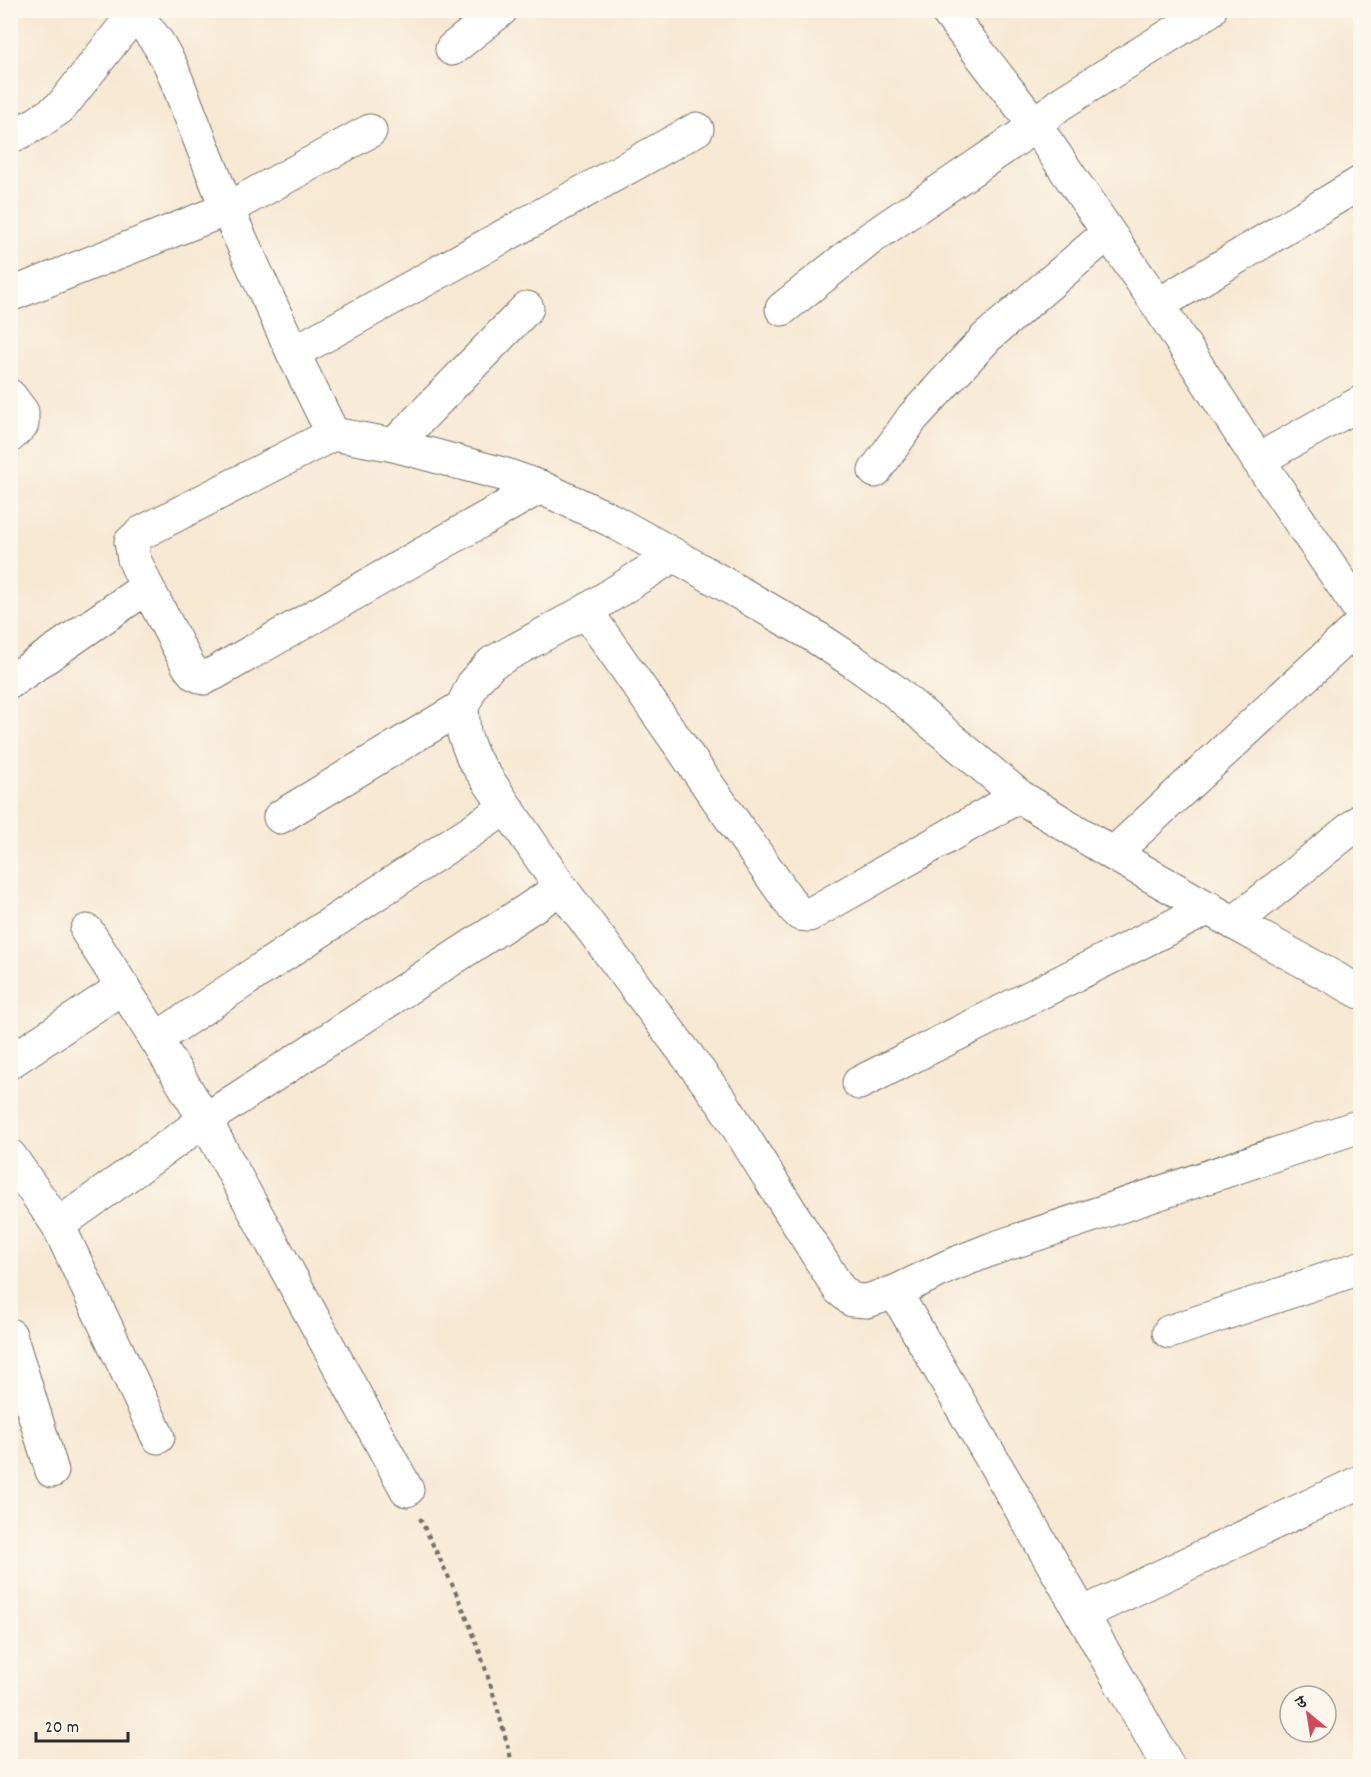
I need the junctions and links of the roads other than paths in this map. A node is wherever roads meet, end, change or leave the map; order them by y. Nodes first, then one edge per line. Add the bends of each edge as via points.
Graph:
1 (501, 10) edge
2 (945, 10) edge
3 (1210, 10) edge
4 (134, 12) edge
5 (452, 50) dead end
6 (1035, 125) junction
7 (698, 129) dead end
8 (370, 131) dead end
9 (10, 137) edge
10 (1360, 183) edge
11 (227, 209) junction
12 (1108, 233) junction
13 (10, 295) edge
14 (1158, 305) junction
15 (527, 308) dead end
16 (782, 309) dead end
17 (293, 352) junction
18 (10, 396) edge
19 (1360, 403) edge
20 (333, 434) junction
21 (10, 436) edge
22 (394, 446) junction
23 (1258, 460) junction
24 (875, 471) dead end
25 (540, 488) junction
26 (675, 555) junction
27 (147, 587) junction
28 (1360, 610) edge
29 (586, 611) junction
30 (1360, 625) edge
31 (10, 682) edge
32 (462, 707) junction
33 (1019, 796) junction
34 (506, 808) junction
35 (280, 817) dead end
36 (1360, 821) edge
37 (1113, 854) junction
38 (561, 888) junction
39 (1221, 916) junction
40 (87, 931) dead end
41 (123, 987) junction
42 (1360, 992) edge
43 (156, 1039) junction
44 (10, 1062) edge
45 (859, 1083) dead end
46 (205, 1120) junction
47 (1360, 1126) edge
48 (10, 1156) edge
49 (58, 1225) junction
50 (1360, 1268) edge
51 (895, 1292) junction
52 (1168, 1332) dead end
53 (10, 1335) edge
54 (158, 1437) dead end
55 (52, 1471) dead end
56 (1360, 1482) edge
57 (407, 1490) road end
58 (1082, 1614) junction
59 (1168, 1767) edge

1 - 5 street
2 - 6 street
3 - 6 street via 1080,90
4 - 9 street via 60,107
4 - 11 street via 171,66
6 - 12 street
6 - 16 street via 871,238
7 - 17 street
8 - 11 street
10 - 14 street
11 - 13 street
11 - 17 street
12 - 14 street
12 - 24 street via 987,337 913,417
14 - 23 street
15 - 22 street
17 - 20 street
18 - 21 street via 22,412 22,424
19 - 23 street
20 - 22 street
20 - 27 street via 141,533 131,542
22 - 25 street via 506,475
23 - 28 street
25 - 26 street
25 - 27 street via 204,678 189,667
26 - 29 street
26 - 33 street via 854,662
27 - 31 street
29 - 32 street via 492,663 474,682
29 - 33 street via 800,914 810,915
30 - 37 street
32 - 34 street via 464,734 472,758
32 - 35 street
33 - 37 street
34 - 38 street
34 - 43 street
36 - 39 street
37 - 39 street
38 - 46 street
38 - 51 street via 722,1102 838,1289 852,1300 867,1301
39 - 42 street
39 - 45 street
40 - 41 street
41 - 43 street
41 - 44 street
43 - 46 street
46 - 49 street
46 - 57 street
47 - 51 street via 992,1249
48 - 49 street
49 - 54 street
50 - 52 street
51 - 58 street
53 - 55 street
56 - 58 street
58 - 59 street

